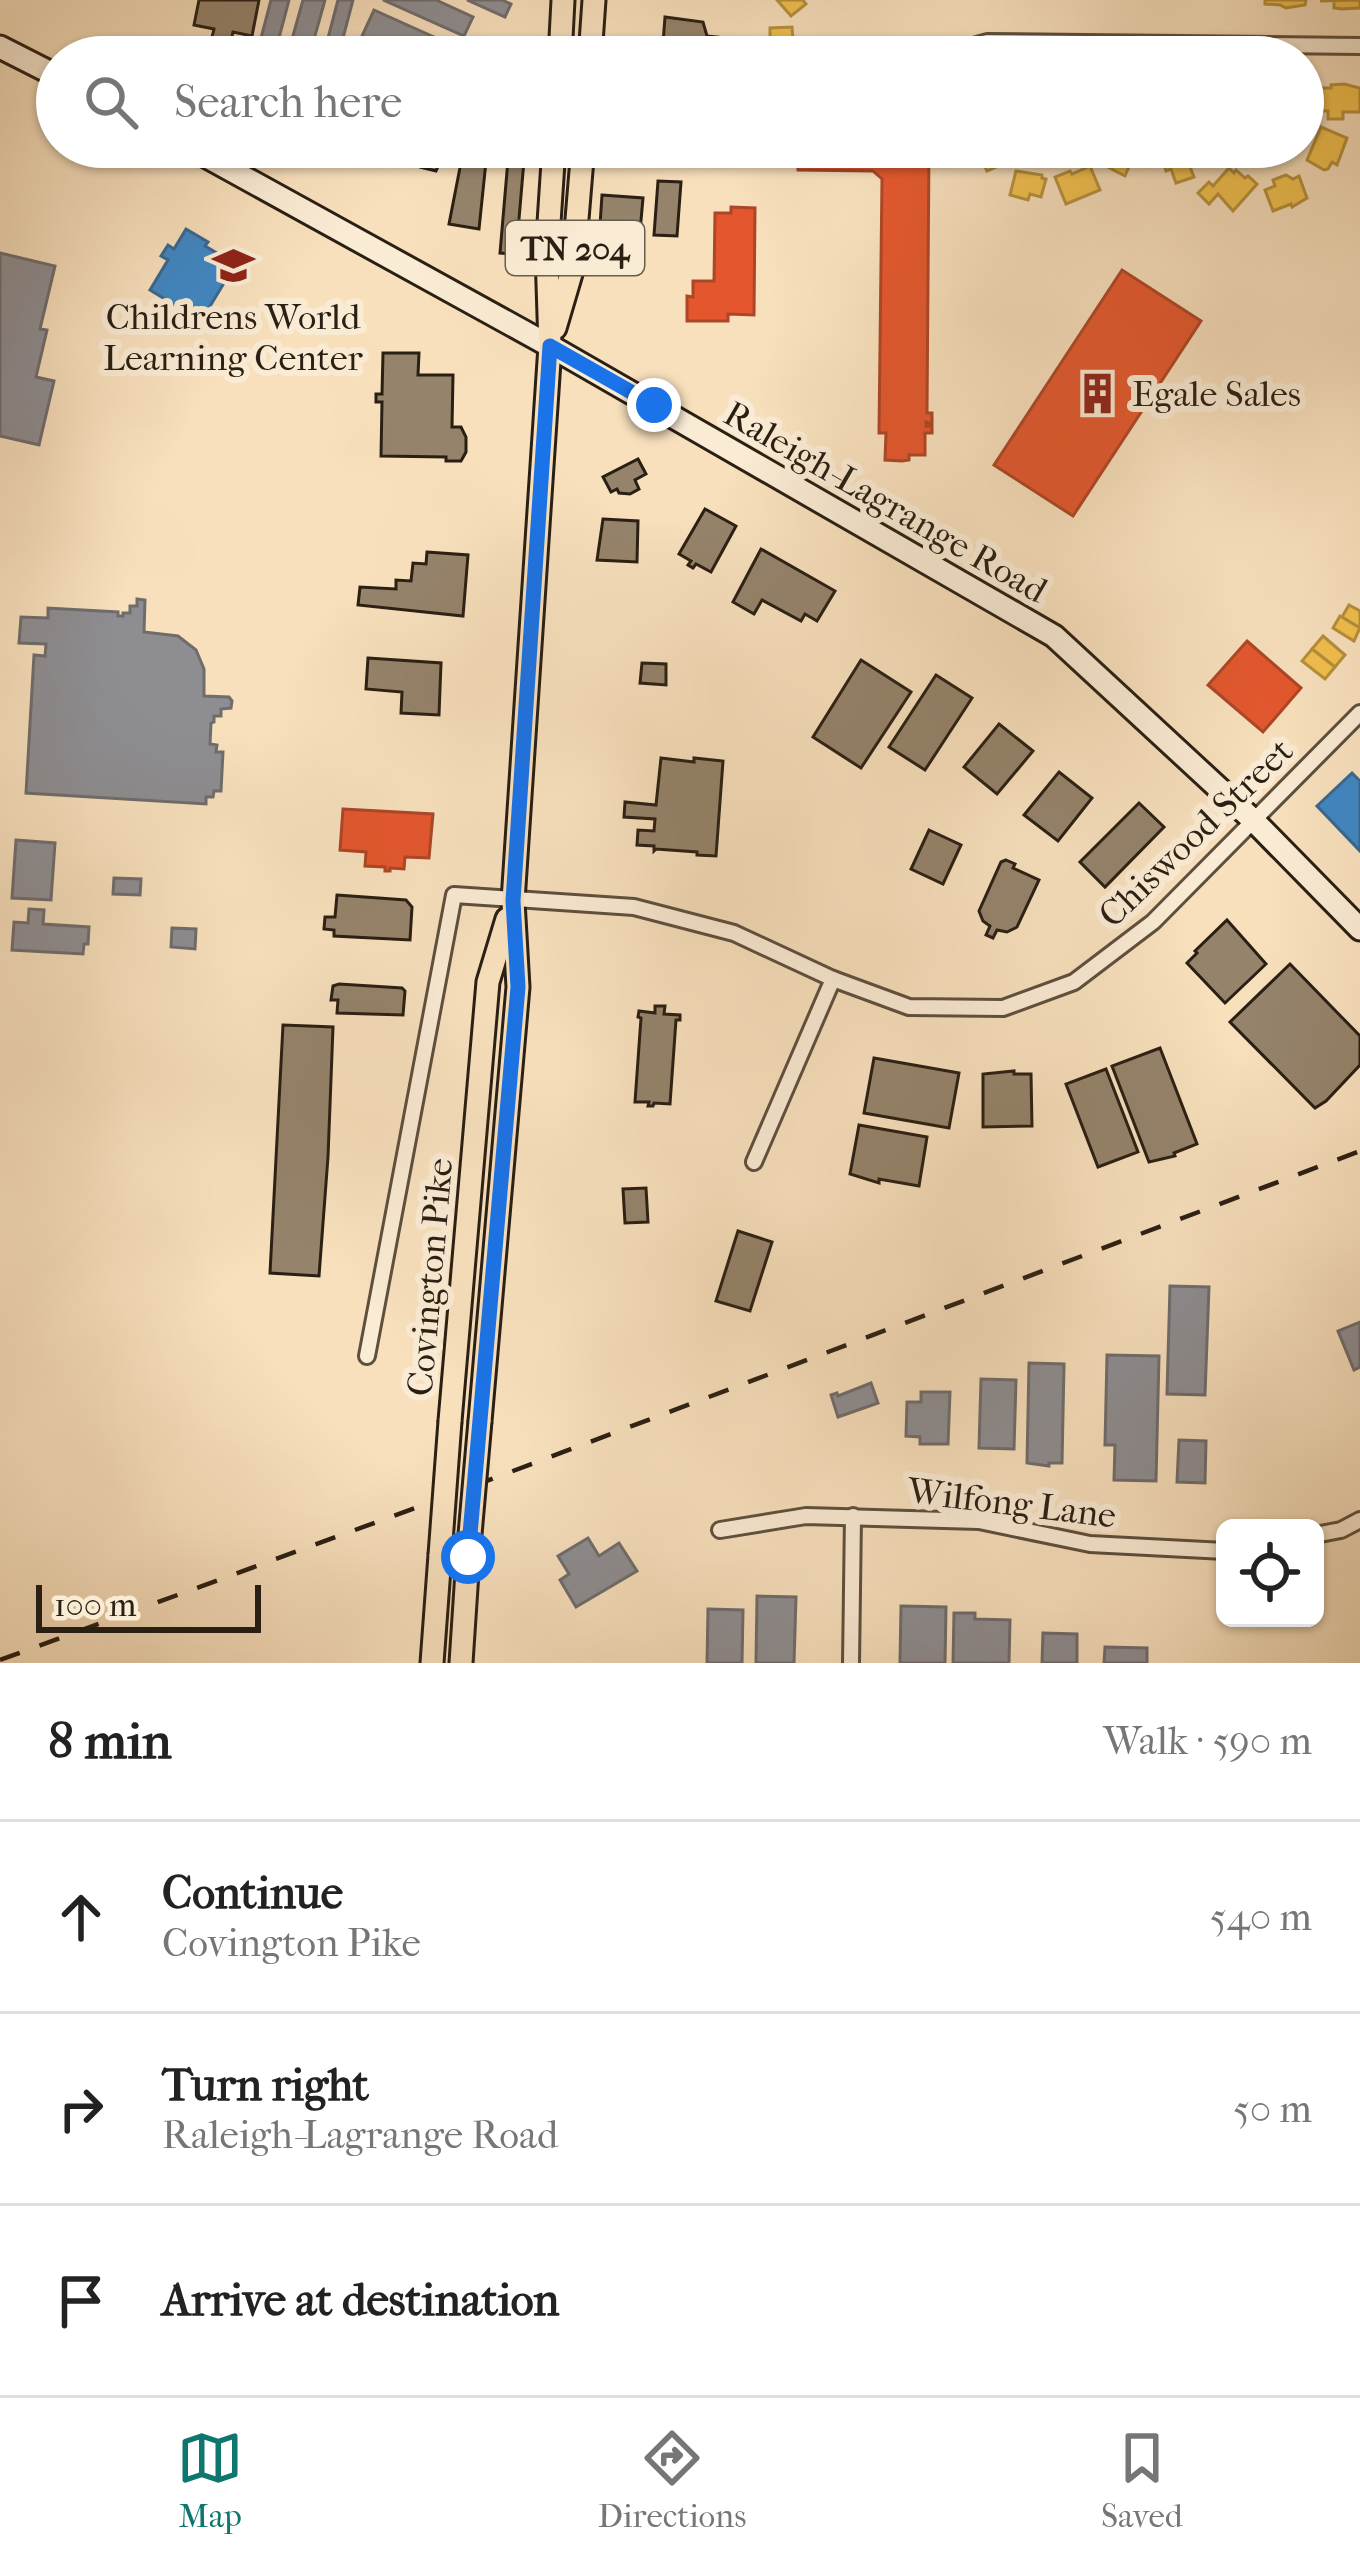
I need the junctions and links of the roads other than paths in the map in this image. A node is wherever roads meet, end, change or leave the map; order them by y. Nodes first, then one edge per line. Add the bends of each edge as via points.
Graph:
1 (563, 0) edge
2 (594, 0) edge
3 (561, 36) edge
4 (591, 36) edge
5 (0, 46) edge
6 (1360, 46) edge
7 (1324, 48) edge
8 (36, 65) edge
9 (227, 168) edge
10 (553, 168) edge
11 (581, 168) edge
12 (550, 346) junction
13 (1360, 713) edge
14 (1253, 820) junction
15 (513, 901) junction
16 (1360, 929) edge
17 (833, 979) junction
18 (754, 1162) dead end
19 (367, 1356) dead end
20 (853, 1516) junction
21 (1360, 1520) edge
22 (720, 1529) dead end
23 (1324, 1533) edge
24 (1216, 1551) edge
25 (432, 1663) edge
26 (461, 1663) edge
27 (851, 1663) edge

1 - 3 main road
2 - 4 main road
5 - 8 main road
6 - 7 street
9 - 12 main road, Raleigh-Lagrange Road
10 - 12 main road, Covington Pike / TN 204
11 - 12 main road, Covington Pike / TN 204 via 574,267
12 - 14 main road, Raleigh-Lagrange Road via 1054,636
12 - 15 main road, Covington Pike / TN 204
13 - 14 street, Chiswood Street
14 - 16 main road, Raleigh-Lagrange Road
14 - 17 street, Chiswood Street via 1154,922 1074,982 1003,1008 910,1007
15 - 17 street, Chiswood Street via 634,907 734,933
15 - 19 street, Chiswood Street via 454,895
15 - 25 main road, Covington Pike / TN 204, bridge via 488,982
15 - 26 main road, Covington Pike / TN 204, bridge via 518,987
17 - 18 street
20 - 22 street, Wilfong Lane
20 - 24 street, Wilfong Lane
20 - 27 street
21 - 23 street

